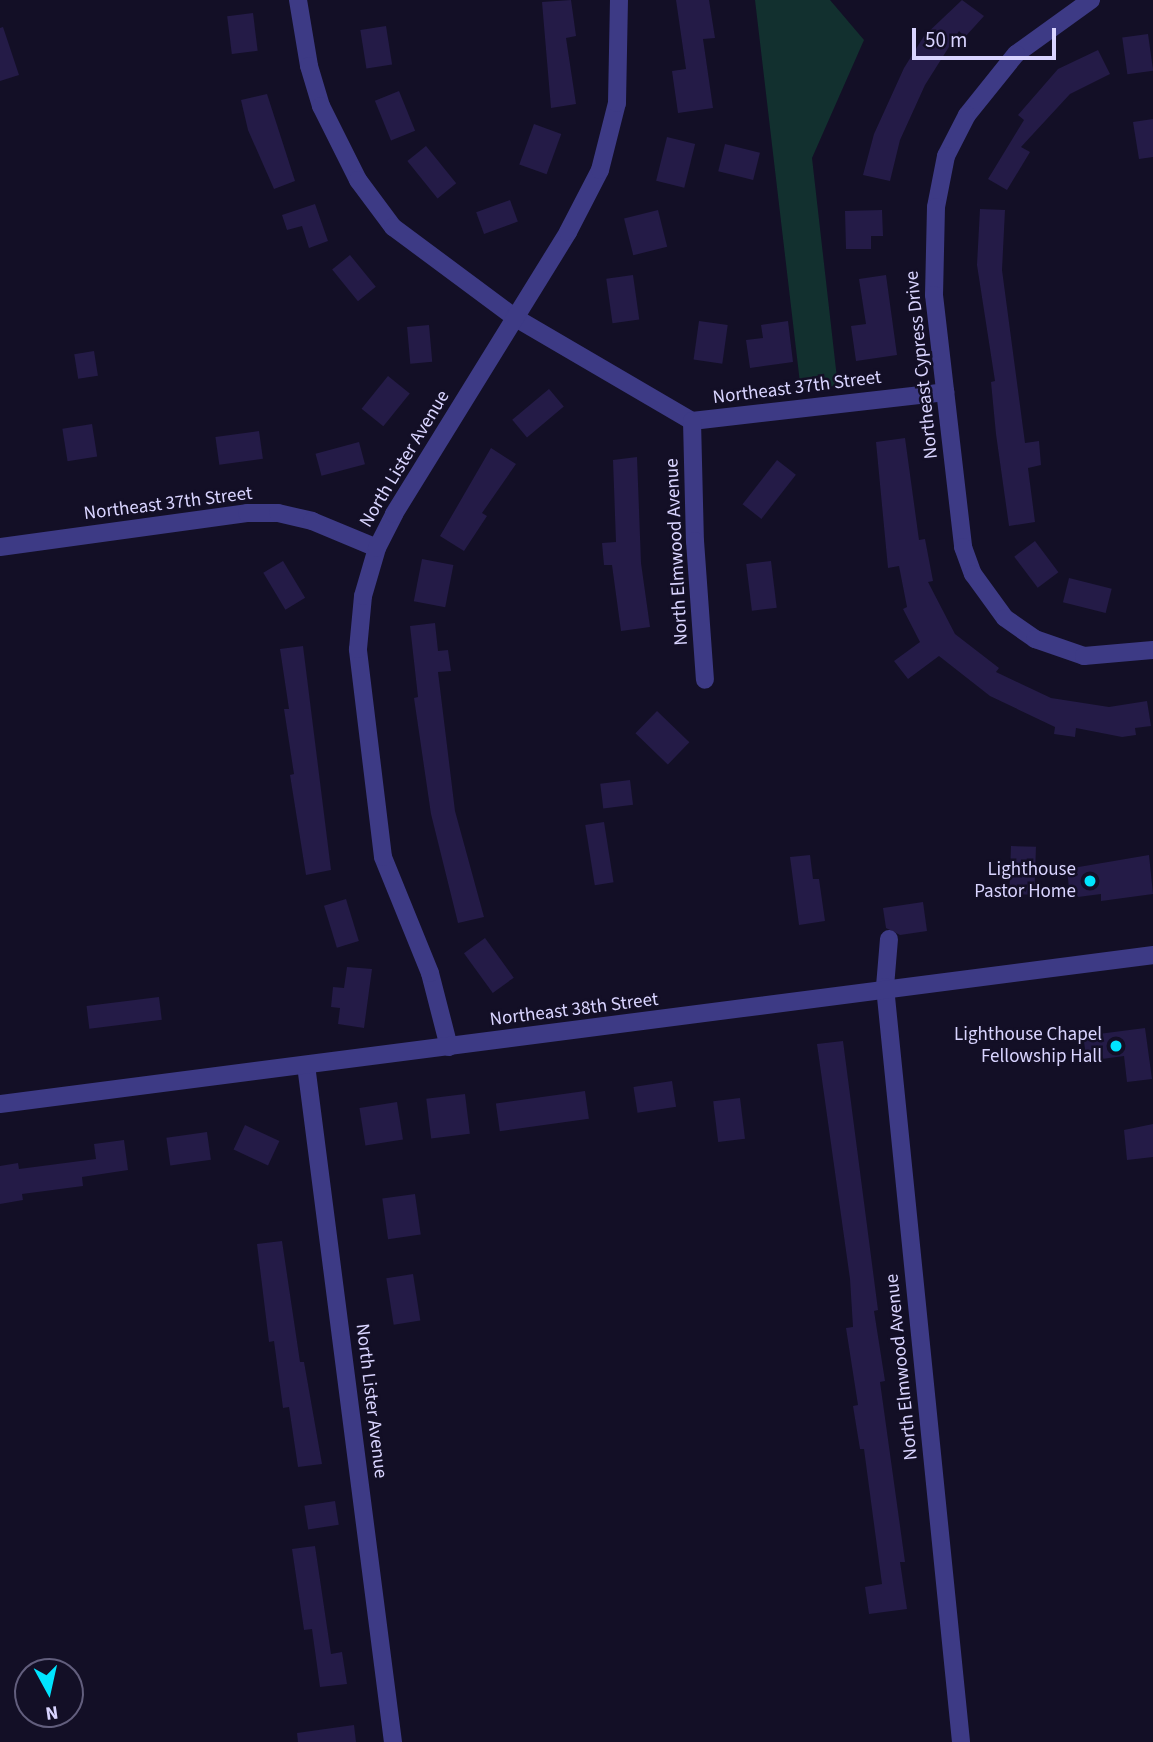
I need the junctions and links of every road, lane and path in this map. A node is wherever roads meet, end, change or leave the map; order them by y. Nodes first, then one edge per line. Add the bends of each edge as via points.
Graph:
1 (298, 0) edge
2 (619, 0) edge
3 (1091, 0) edge
4 (514, 317) junction
5 (945, 392) junction
6 (692, 421) junction
7 (0, 547) edge
8 (377, 548) junction
9 (1153, 650) edge
10 (705, 680) dead end
11 (889, 939) dead end
12 (1153, 955) edge
13 (885, 987) junction
14 (449, 1047) junction
15 (306, 1065) junction
16 (0, 1104) edge
17 (393, 1742) edge
18 (961, 1742) edge

1 - 4 street, Northeast 37th Street via 321,106 358,180 393,227
2 - 4 street, North Lister Avenue via 621,68 603,159 586,202
3 - 5 street, Northeast Cypress Drive via 1044,30 995,75 946,156 936,206 932,265
4 - 6 street, Northeast 37th Street
4 - 8 street, North Lister Avenue
5 - 6 street, Northeast 37th Street
5 - 9 street, Northeast Cypress Drive via 963,547 973,574 1005,618 1035,639 1084,656
6 - 10 street, North Elmwood Avenue
7 - 8 street, Northeast 37th Street via 247,513 278,513 312,521
8 - 14 street, North Lister Avenue via 363,596 358,649 372,796 383,857 430,972
11 - 13 street, North Elmwood Avenue
12 - 13 street, Northeast 38th Street
13 - 14 street, Northeast 38th Street
13 - 18 street, North Elmwood Avenue
14 - 15 street, Northeast 38th Street
15 - 16 street, Northeast 38th Street
15 - 17 street, North Lister Avenue

